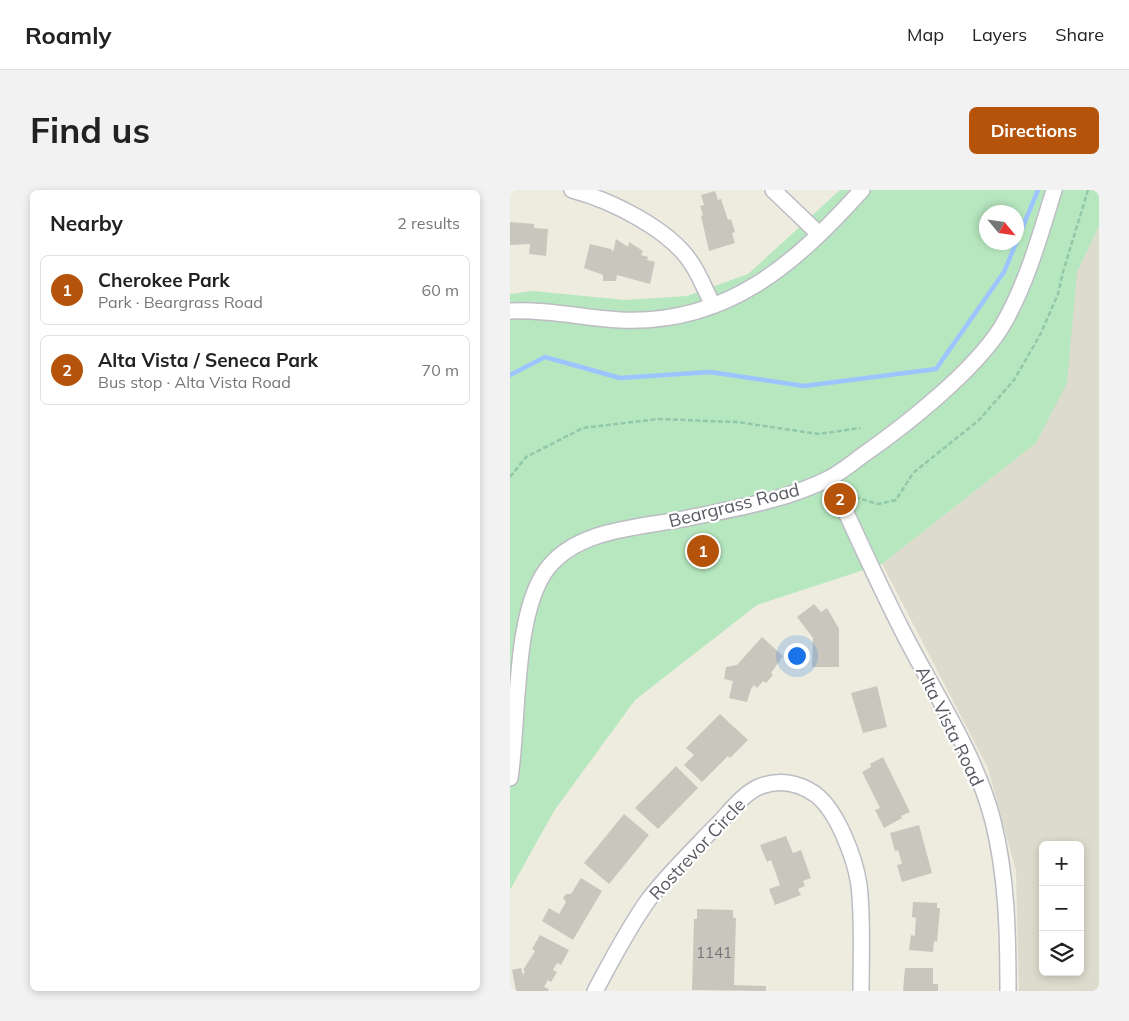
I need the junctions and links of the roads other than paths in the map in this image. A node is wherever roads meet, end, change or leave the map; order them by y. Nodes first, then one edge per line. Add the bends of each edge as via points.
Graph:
1 (572, 190) edge
2 (774, 190) edge
3 (862, 190) edge
4 (1054, 190) edge
5 (819, 234) junction
6 (713, 305) junction
7 (510, 311) edge
8 (830, 478) junction
9 (510, 778) edge
10 (595, 991) edge
11 (861, 991) edge
12 (1008, 991) edge

1 - 6 street via 609,202 642,220 674,244 692,264
2 - 5 street
3 - 5 street
4 - 8 street, Beargrass Road via 1019,291 989,344 912,418
5 - 6 street via 785,266 759,284
6 - 7 street via 682,314 620,320
8 - 9 street, Beargrass Road via 771,500 589,538 562,553 541,578 530,608 523,639
8 - 12 street, Alta Vista Road via 982,787 993,821 1002,868
10 - 11 street, Rostrevor Circle via 628,930 673,871 740,801 759,787 780,782 803,786 823,800 846,842 858,884

